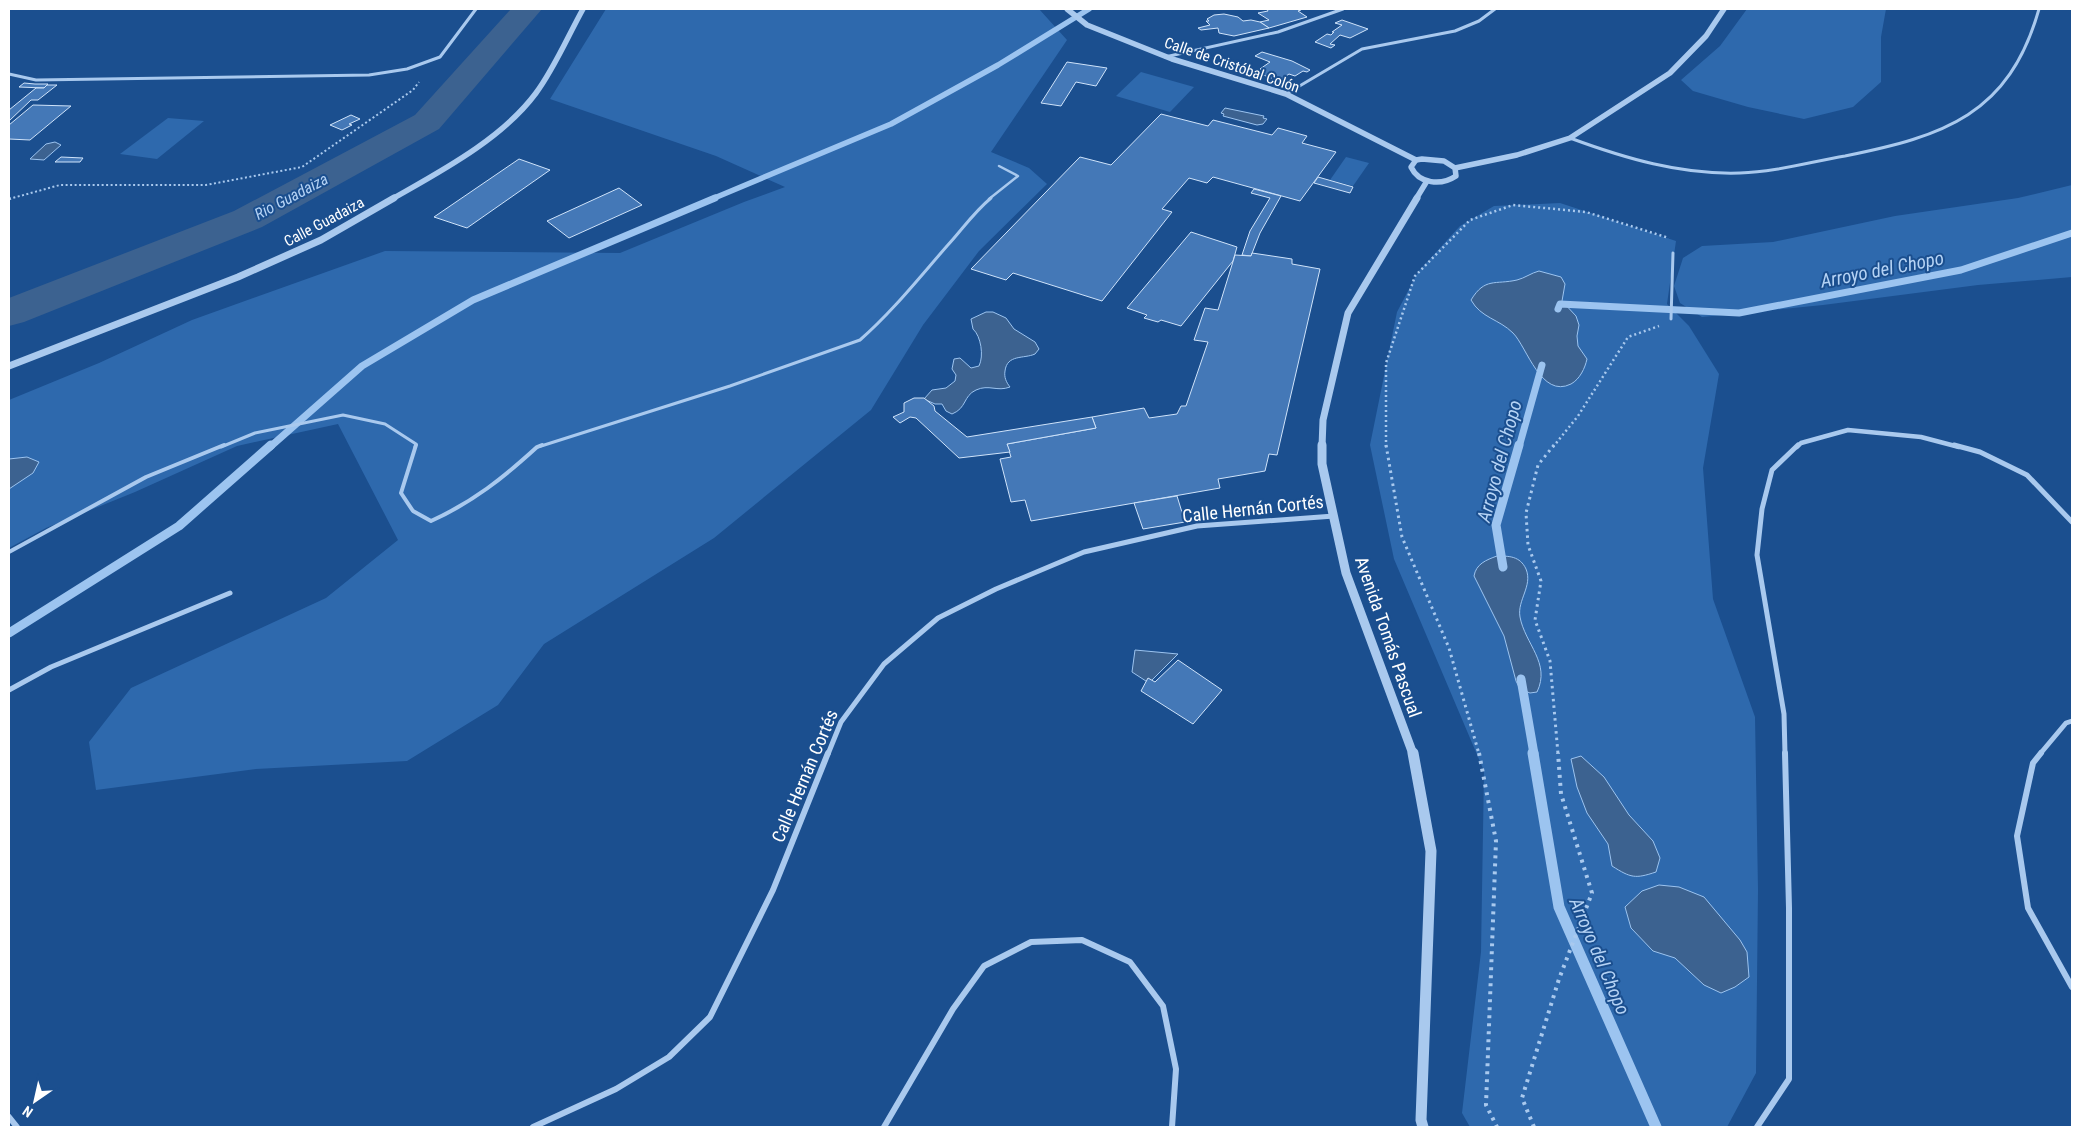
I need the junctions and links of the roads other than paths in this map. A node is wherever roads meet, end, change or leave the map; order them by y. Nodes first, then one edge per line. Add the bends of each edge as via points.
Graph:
1 (476, 9) edge
2 (583, 9) edge
3 (1067, 9) edge
4 (1343, 9) edge
5 (1495, 9) edge
6 (1724, 9) edge
7 (2040, 9) edge
8 (1166, 57) junction
9 (9, 74) edge
10 (1286, 94) junction
11 (1570, 138) junction
12 (1416, 160) junction
13 (999, 166) dead end
14 (1455, 168) junction
15 (1427, 181) junction
16 (1673, 253) dead end
17 (1672, 319) road end
18 (9, 366) edge
19 (1334, 516) junction
20 (2072, 522) edge
21 (9, 552) edge
22 (230, 593) dead end
23 (9, 690) edge
24 (2072, 721) edge
25 (2072, 987) edge
26 (9, 1117) edge
27 (17, 1127) edge
28 (533, 1127) edge
29 (884, 1127) edge
30 (1172, 1127) edge
31 (1423, 1127) edge
32 (1757, 1127) edge

1 - 9 street via 440,57 407,69 369,75 36,80
2 - 18 street, Calle Guadaiza via 537,92 508,125 426,180 321,240 238,277
3 - 8 street, Calle de Cristóbal Colón via 1087,25
4 - 8 street via 1271,35
5 - 10 street via 1455,31 1362,49
6 - 11 street via 1706,36 1670,73
7 - 11 street via 2006,81 1960,120 1902,145 1784,167 1730,173 1684,170 1614,155
8 - 10 street, Calle de Cristóbal Colón
10 - 12 street, Calle de Cristóbal Colón
11 - 14 street via 1517,155
12 - 14 street via 1437,159
12 - 15 street via 1412,163 1412,171
13 - 21 lane via 1018,176 960,228 943,252 860,340 730,386 537,447 499,482 431,522 413,511 401,493 416,444 385,424 344,415 255,433 146,477
14 - 15 street via 1456,176 1448,181
15 - 19 street, Avenida Tomás Pascual via 1348,313 1323,420 1322,464
16 - 17 lane
19 - 28 street, Calle Hernán Cortés via 1197,526 1084,552 996,589 938,618 884,664 840,722 773,890 710,1017 669,1058 616,1089
19 - 31 street, Avenida Tomás Pascual via 1346,573 1415,759 1431,851
20 - 32 street via 2027,475 1980,452 1921,437 1848,430 1801,443 1772,470 1762,510 1757,555 1784,714 1789,1079
22 - 23 street via 50,667
24 - 25 street via 2066,722 2033,763 2017,836 2028,908
26 - 27 street
29 - 30 street via 953,1009 984,966 1031,942 1082,940 1130,962 1163,1006 1176,1070

